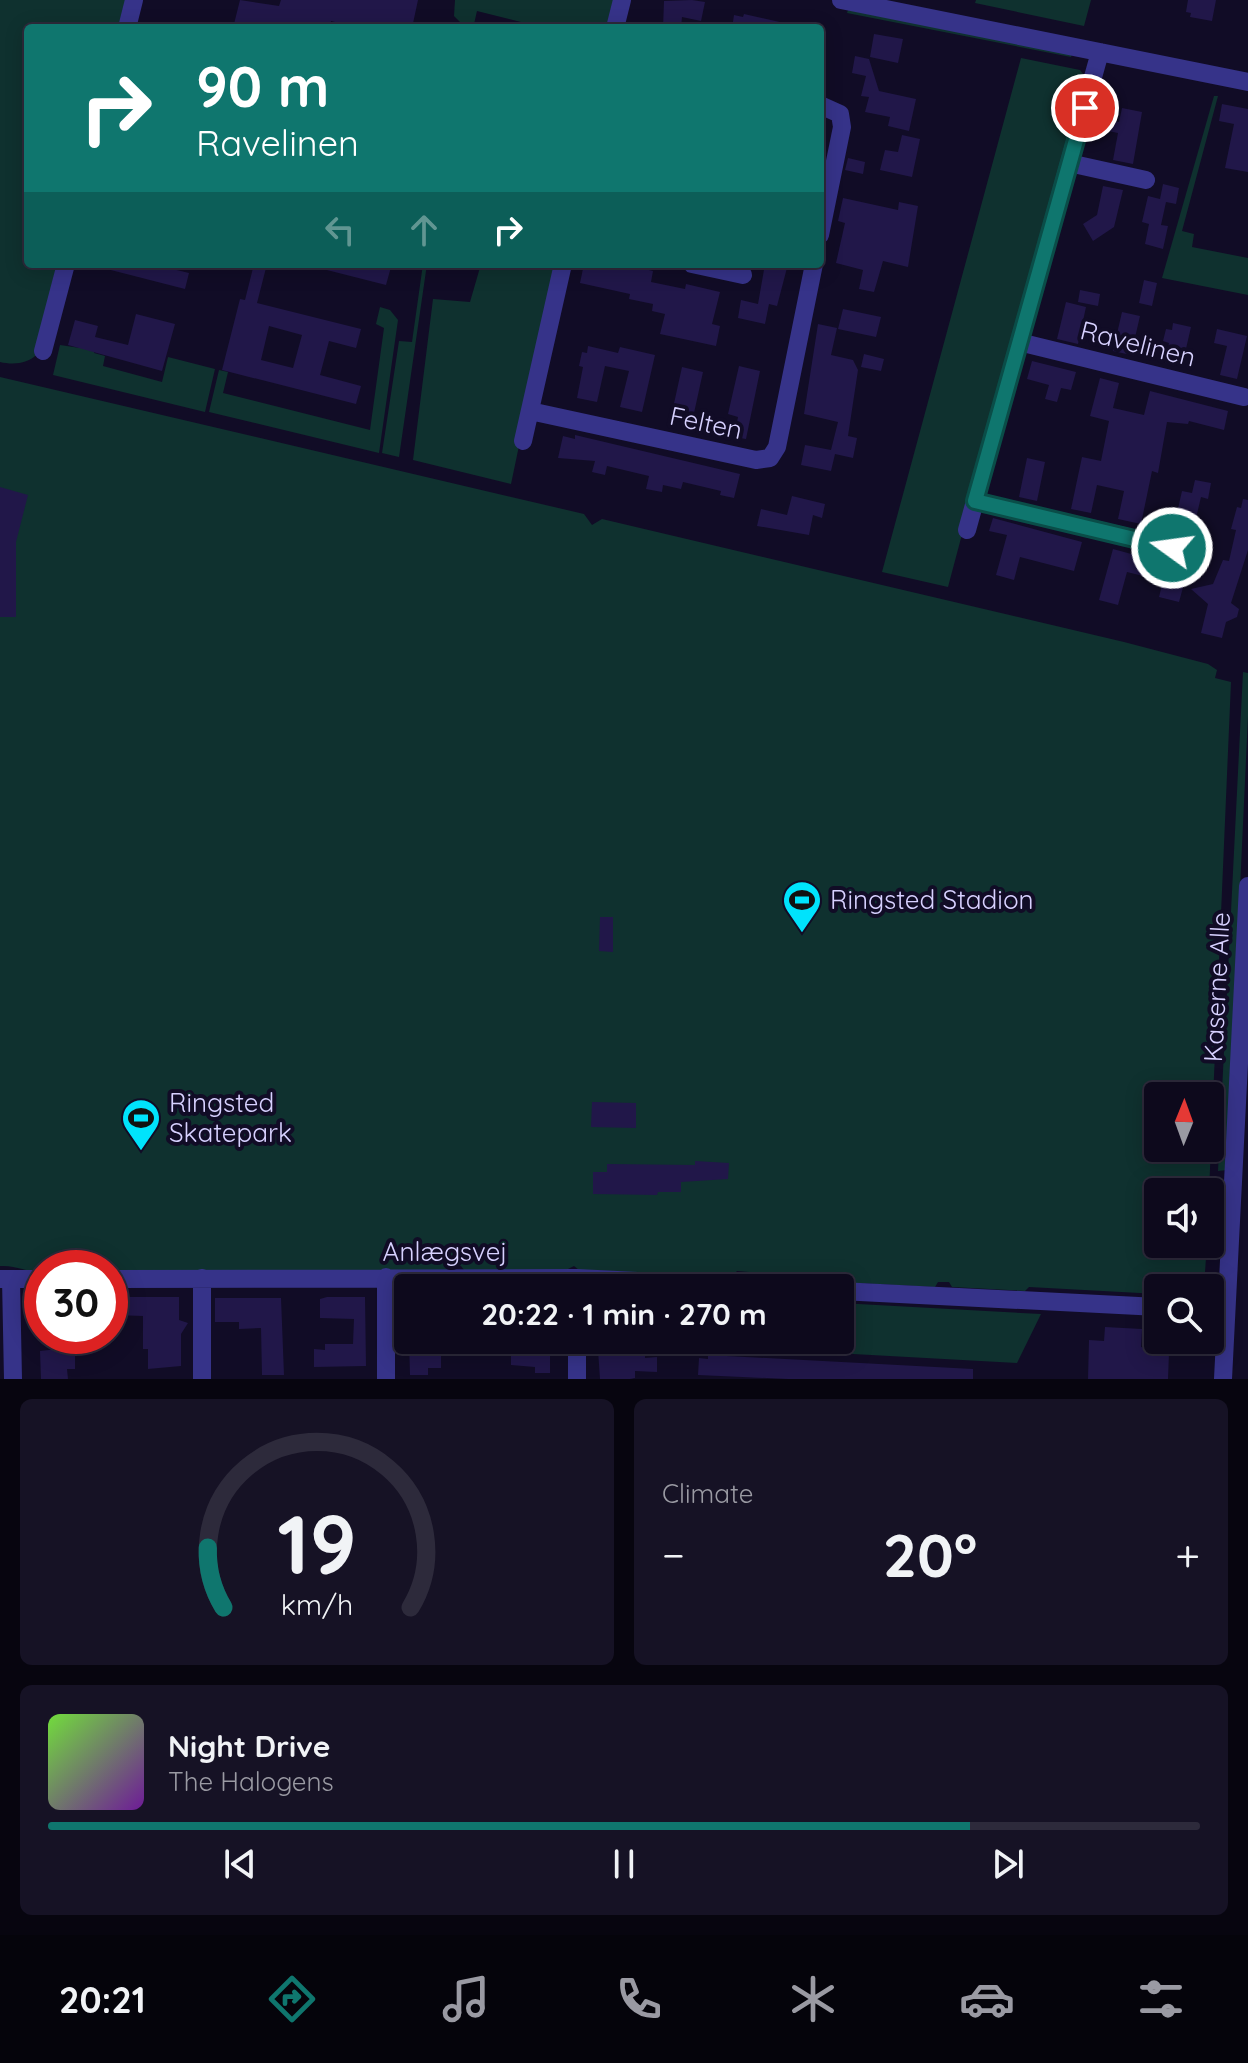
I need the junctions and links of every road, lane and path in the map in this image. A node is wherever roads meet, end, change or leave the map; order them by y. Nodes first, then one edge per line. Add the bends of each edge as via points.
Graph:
1 (134, 0) edge
2 (622, 0) edge
3 (841, 0) edge
4 (128, 24) edge
5 (616, 24) edge
6 (1100, 52) junction
7 (1248, 82) edge
8 (824, 107) edge
9 (1069, 163) junction
10 (1146, 180) dead end
11 (824, 215) edge
12 (65, 268) edge
13 (562, 268) edge
14 (711, 268) edge
15 (813, 268) edge
16 (743, 275) dead end
17 (1019, 342) junction
18 (43, 351) dead end
19 (1244, 397) dead end
20 (530, 411) junction
21 (523, 441) dead end
22 (975, 501) junction
23 (967, 530) dead end
24 (1200, 554) dead end
25 (1248, 886) edge
26 (1240, 1179) edge
27 (1224, 1274) edge
28 (386, 1277) junction
29 (394, 1277) edge
30 (202, 1278) junction
31 (6, 1279) edge
32 (128, 1279) edge
33 (854, 1292) edge
34 (1144, 1306) edge
35 (577, 1354) edge
36 (1221, 1354) edge
37 (13, 1379) edge
38 (202, 1379) edge
39 (386, 1379) edge
40 (577, 1379) edge
41 (1223, 1379) edge

1 - 4 street
2 - 5 street
3 - 6 street
6 - 7 street
6 - 9 street
8 - 11 street via 840,114 842,127
9 - 10 street
9 - 17 street
12 - 18 street
13 - 20 street
14 - 16 street
15 - 20 street, Felten via 777,447 770,458 756,460
17 - 19 street, Ravelinen
17 - 22 street
20 - 21 street
22 - 23 street
22 - 24 street
25 - 26 street, Kaserne Alle
26 - 27 street, Kaserne Alle
28 - 29 street, Anlægsvej
28 - 30 street, Anlægsvej
28 - 39 street
30 - 32 street, Anlægsvej
30 - 38 street
31 - 37 street
33 - 34 street
35 - 40 street
36 - 41 street, Kaserne Alle

